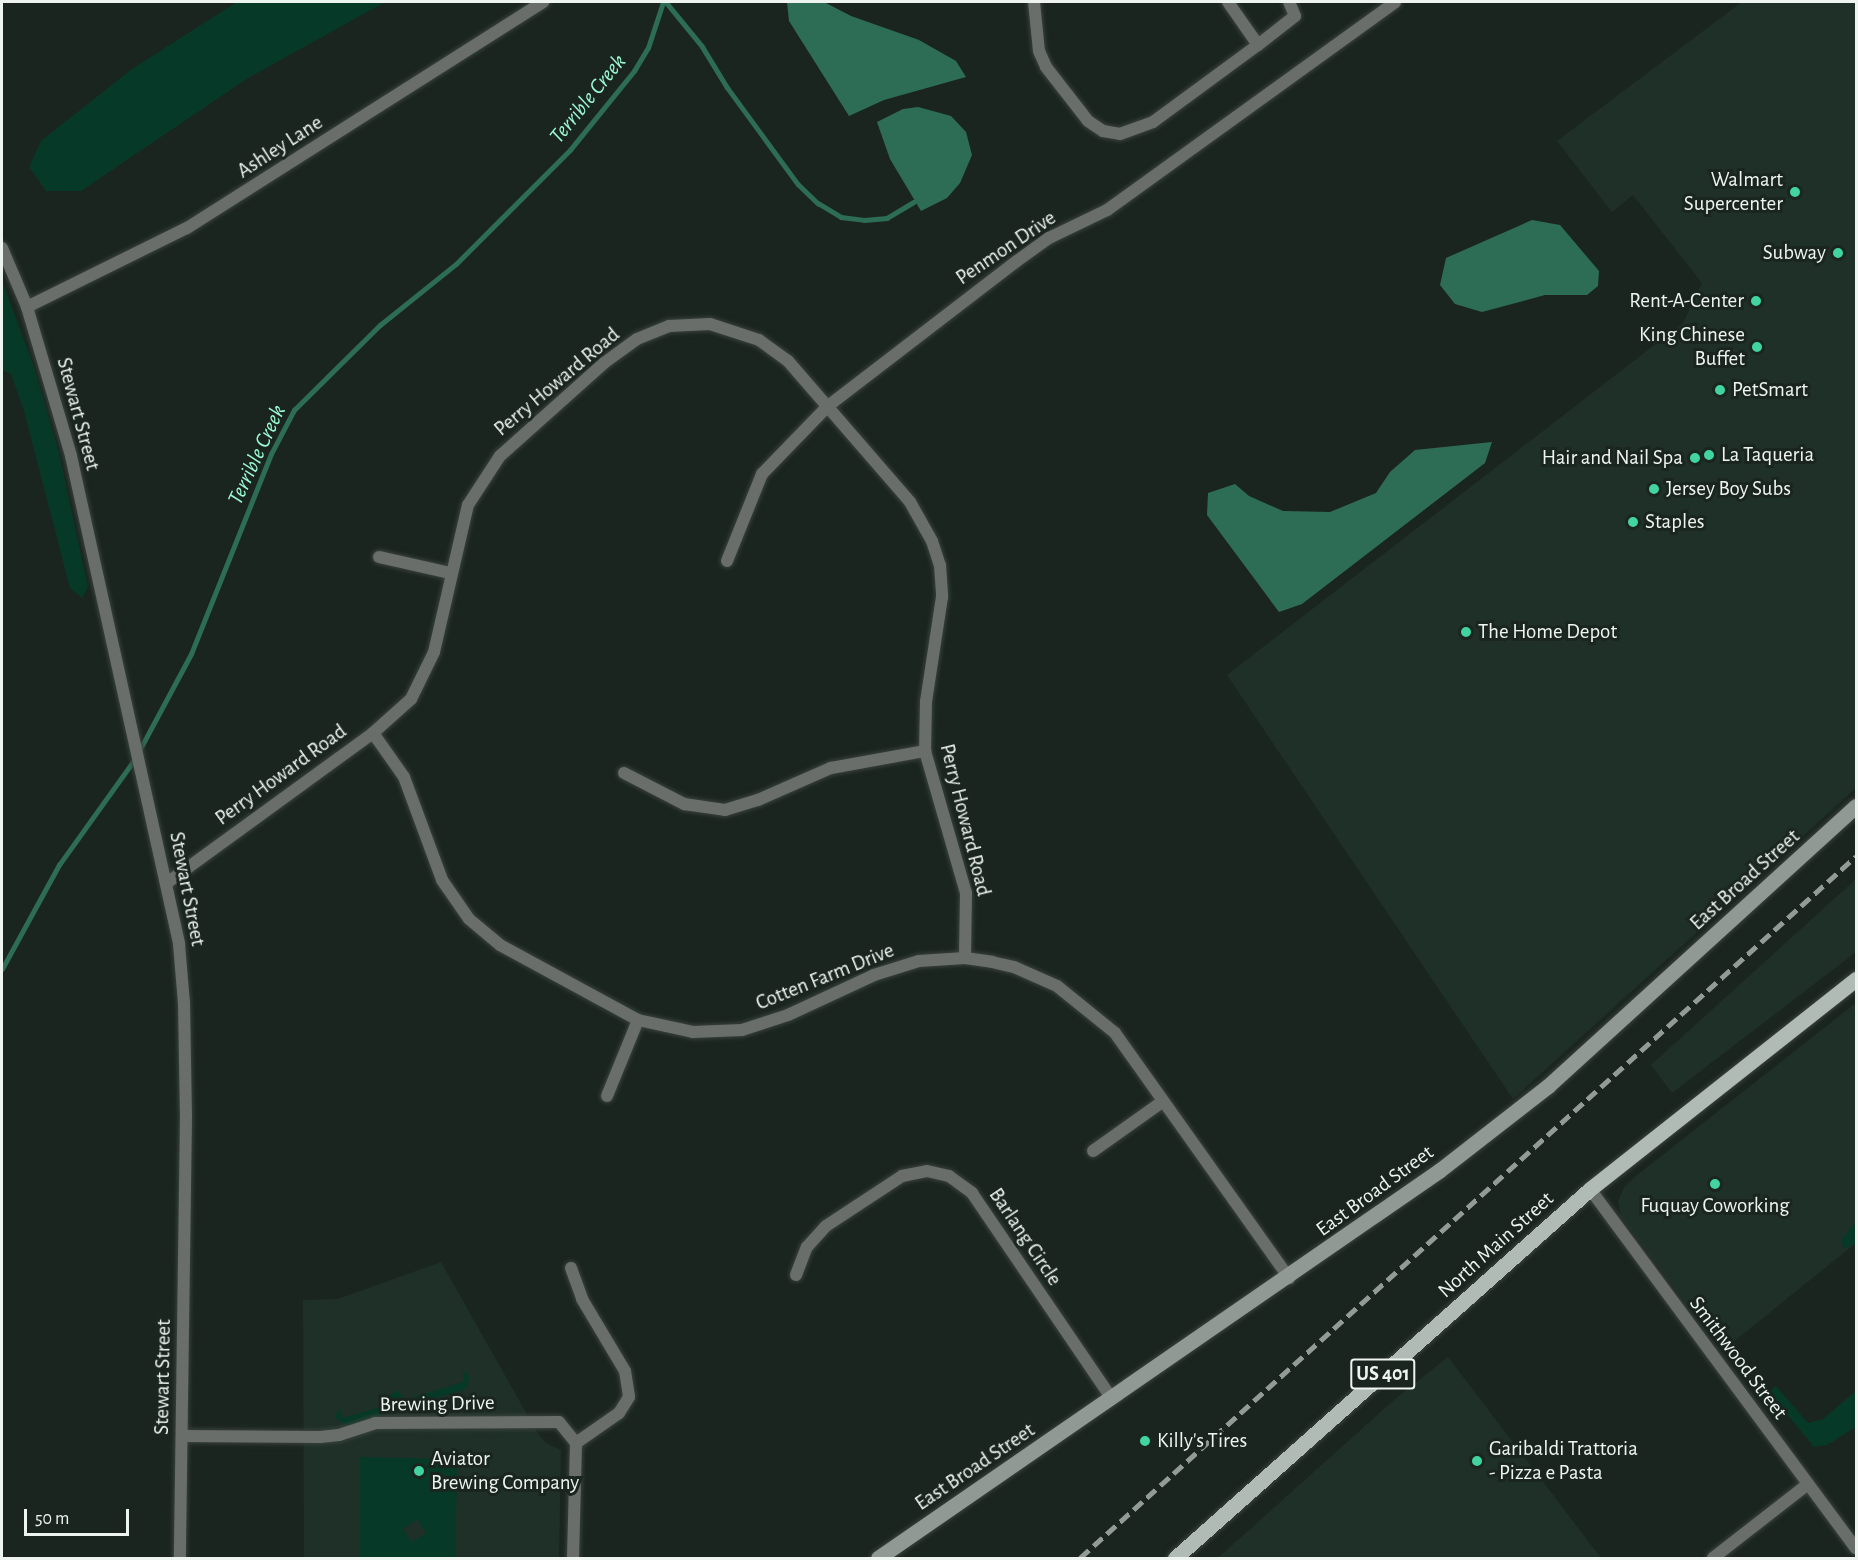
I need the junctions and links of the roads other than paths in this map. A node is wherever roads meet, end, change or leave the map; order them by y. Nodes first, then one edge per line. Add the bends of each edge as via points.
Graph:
1 (543, 2) edge
2 (1034, 2) edge
3 (1228, 2) edge
4 (1288, 2) edge
5 (1395, 2) edge
6 (1258, 45) junction
7 (2, 248) edge
8 (27, 307) junction
9 (828, 406) junction
10 (379, 557) dead end
11 (727, 561) dead end
12 (450, 573) junction
13 (373, 733) junction
14 (925, 751) junction
15 (624, 773) dead end
16 (1857, 806) edge
17 (168, 882) junction
18 (965, 958) junction
19 (1857, 979) edge
20 (638, 1020) junction
21 (607, 1096) dead end
22 (1162, 1102) junction
23 (1093, 1151) dead end
24 (1590, 1190) junction
25 (571, 1268) dead end
26 (796, 1275) dead end
27 (1289, 1278) junction
28 (1112, 1399) junction
29 (182, 1436) junction
30 (576, 1443) junction
31 (1808, 1484) junction
32 (1857, 1548) edge
33 (180, 1558) edge
34 (573, 1558) edge
35 (878, 1558) edge
36 (1175, 1558) edge
37 (1713, 1558) edge

1 - 8 street, Ashley Lane via 187,228
2 - 6 street via 1039,51 1046,67 1069,100 1103,131 1137,131
3 - 6 street
4 - 6 street via 1295,16
5 - 9 street, Penmon Drive via 1107,210 1049,238
7 - 8 street, Stewart Street
8 - 17 street, Stewart Street via 71,456
9 - 11 street, Penmon Drive via 762,474
9 - 12 street, Perry Howard Road via 788,361 742,332 695,323 651,332 604,363 489,469 468,505
9 - 14 street, Perry Howard Road via 910,502 933,541 940,565 942,597 926,701
10 - 12 street
12 - 13 street, Perry Howard Road via 434,652 420,687
13 - 17 street, Perry Howard Road
13 - 20 street, Cotten Farm Drive via 404,777 442,880 469,919 500,945
14 - 15 street via 831,768 725,810 684,804
14 - 18 street, Perry Howard Road via 966,893
16 - 27 main road, East Broad Street via 1548,1086 1440,1170
17 - 29 street, Stewart Street via 184,1003
18 - 20 street, Cotten Farm Drive via 896,968 788,1015 742,1030 693,1032
18 - 22 street, Cotten Farm Drive via 1014,968 1079,1000 1114,1034
19 - 24 main road, North Main Street / US 401
20 - 21 street
22 - 23 street
22 - 27 street, Cotten Farm Drive
24 - 31 street, Smithwood Street
24 - 36 main road, North Main Street / US 401
25 - 30 street via 582,1299 625,1371 629,1397 619,1413
26 - 28 street, Barlang Circle via 807,1247 826,1226 902,1176 927,1171 948,1176 972,1193
27 - 28 main road, East Broad Street
28 - 35 main road, East Broad Street
29 - 30 street, Brewing Drive via 320,1437 339,1436 375,1423 559,1422
29 - 33 street, Stewart Street
30 - 34 street
31 - 32 street, Smithwood Street
31 - 37 street

